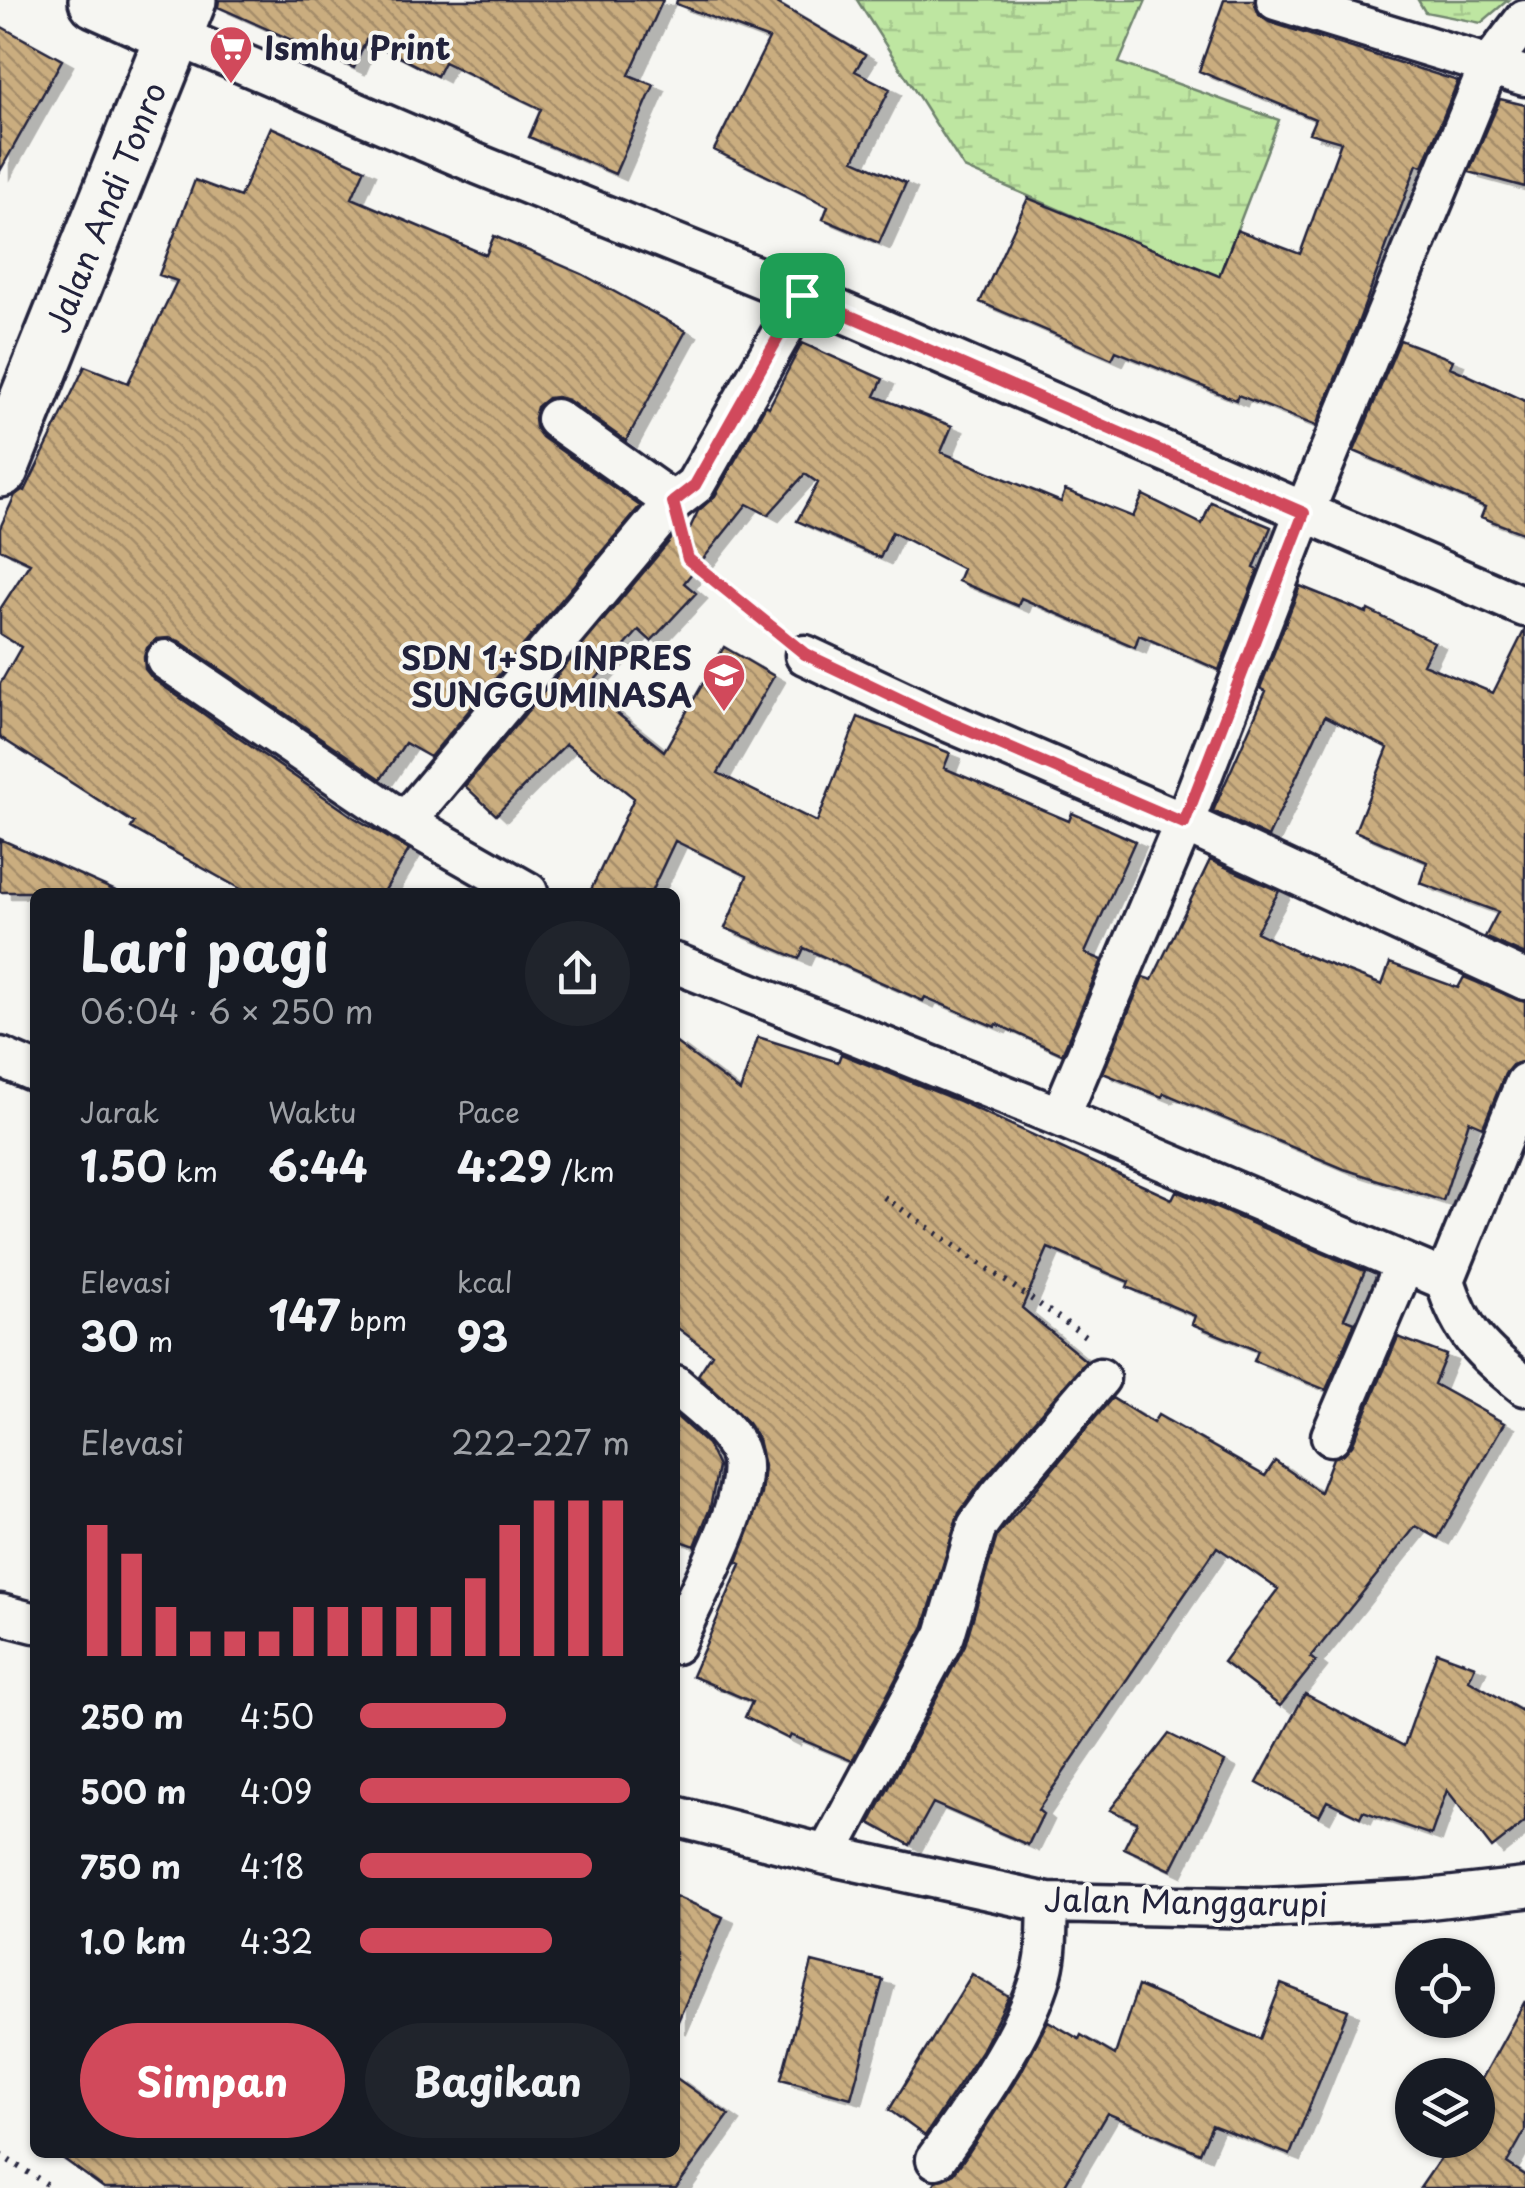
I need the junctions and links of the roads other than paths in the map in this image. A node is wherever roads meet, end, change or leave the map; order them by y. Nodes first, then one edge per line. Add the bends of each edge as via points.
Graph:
1 (96, 0) edge
2 (1276, 0) edge
3 (181, 17) edge
4 (1525, 19) edge
5 (1489, 66) junction
6 (1525, 76) edge
7 (802, 295) junction
8 (556, 419) dead end
9 (0, 470) edge
10 (673, 502) junction
11 (1304, 513) junction
12 (1525, 607) edge
13 (805, 654) road end
14 (166, 660) dead end
15 (405, 822) junction
16 (1184, 823) junction
17 (521, 888) edge
18 (680, 966) edge
19 (1525, 980) edge
20 (0, 1057) edge
21 (30, 1070) edge
22 (1525, 1083) edge
23 (1060, 1117) junction
24 (1404, 1265) junction
25 (1445, 1280) junction
26 (1100, 1378) road end
27 (1525, 1386) edge
28 (680, 1390) edge
29 (1332, 1436) dead end
30 (0, 1614) edge
31 (30, 1622) edge
32 (680, 1631) edge
33 (680, 1817) edge
34 (827, 1855) junction
35 (1525, 1888) edge
36 (1048, 1904) junction
37 (936, 2158) dead end

1 - 3 street
2 - 5 street
3 - 7 street via 480,165
3 - 9 street, Jalan Andi Tonro
4 - 5 street
5 - 6 street
5 - 11 street
7 - 10 street via 695,485
7 - 11 street
8 - 10 street
10 - 15 street
11 - 12 street
11 - 16 street
13 - 16 street
14 - 15 street
15 - 17 street
16 - 19 street
16 - 23 street
18 - 23 street
20 - 21 street
22 - 25 street
23 - 24 street
24 - 25 street
24 - 29 street
25 - 27 street via 1476,1345
26 - 34 street via 977,1526 945,1635
28 - 32 street via 728,1435 742,1459 729,1530
30 - 31 street
33 - 34 street, Jalan Manggarupi
34 - 36 street, Jalan Manggarupi
35 - 36 street, Jalan Manggarupi via 1265,1908
36 - 37 street via 1045,1961 1030,2006

